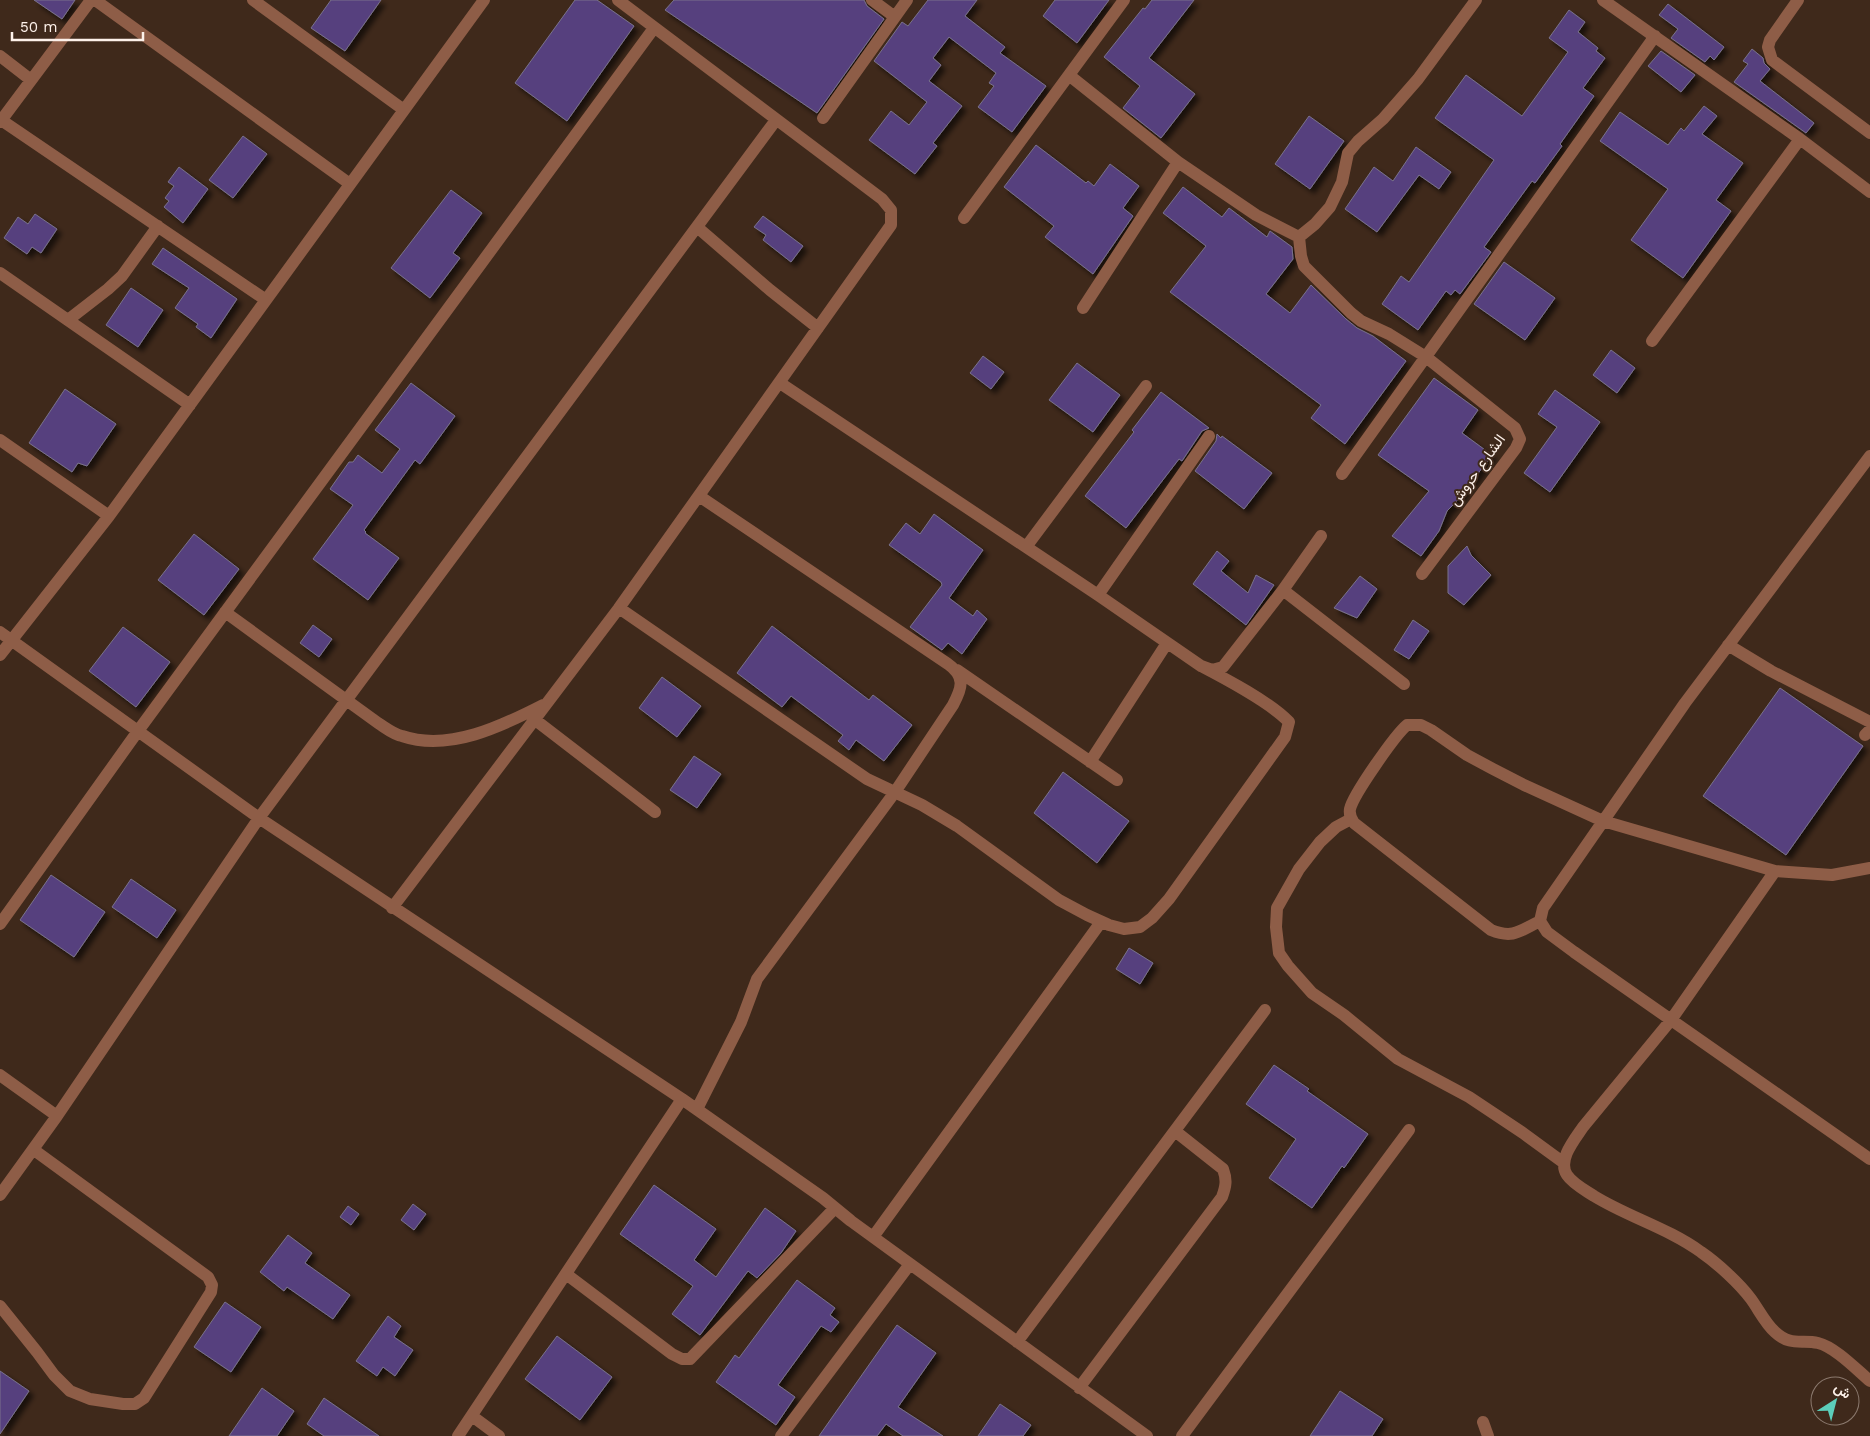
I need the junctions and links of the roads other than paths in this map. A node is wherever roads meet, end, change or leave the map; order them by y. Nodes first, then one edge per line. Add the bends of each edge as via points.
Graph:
1 (93, 0) edge
2 (253, 0) edge
3 (484, 0) edge
4 (618, 0) edge
5 (872, 0) edge
6 (907, 0) edge
7 (1124, 0) edge
8 (1476, 0) edge
9 (1603, 0) edge
10 (1798, 0) edge
11 (895, 17) junction
12 (654, 28) junction
13 (1655, 36) junction
14 (0, 56) edge
15 (1070, 76) junction
16 (31, 80) junction
17 (404, 110) junction
18 (823, 118) dead end
19 (776, 120) junction
20 (1, 121) edge
21 (1870, 134) edge
22 (1800, 139) junction
23 (1178, 162) junction
24 (350, 184) junction
25 (1870, 192) edge
26 (964, 218) dead end
27 (158, 226) junction
28 (697, 227) junction
29 (1299, 237) junction
30 (0, 273) edge
31 (266, 300) junction
32 (1083, 308) dead end
33 (68, 320) junction
34 (818, 328) junction
35 (1652, 342) dead end
36 (1426, 357) junction
37 (780, 383) junction
38 (1146, 386) dead end
39 (190, 405) junction
40 (1209, 436) dead end
41 (0, 440) edge
42 (1870, 456) edge
43 (1342, 474) dead end
44 (699, 496) junction
45 (109, 516) junction
46 (1322, 536) dead end
47 (1026, 547) junction
48 (1422, 574) dead end
49 (1283, 590) junction
50 (1098, 595) junction
51 (618, 608) junction
52 (225, 612) junction
53 (0, 632) edge
54 (11, 640) junction
55 (1167, 643) junction
56 (1728, 645) junction
57 (0, 655) edge
58 (1201, 666) junction
59 (955, 669) junction
60 (1404, 684) dead end
61 (346, 701) junction
62 (546, 704) junction
63 (534, 719) junction
64 (1870, 722) edge
65 (138, 731) junction
66 (1090, 762) junction
67 (1117, 780) dead end
68 (895, 792) junction
69 (655, 812) dead end
70 (260, 818) junction
71 (1351, 819) junction
72 (1603, 821) junction
73 (1870, 868) edge
74 (1775, 870) junction
75 (392, 908) junction
76 (1540, 921) junction
77 (1101, 922) junction
78 (0, 924) edge
79 (1265, 1010) dead end
80 (1671, 1020) junction
81 (0, 1075) edge
82 (682, 1099) junction
83 (697, 1110) junction
84 (57, 1116) junction
85 (1409, 1130) dead end
86 (1175, 1131) junction
87 (34, 1150) junction
88 (1870, 1159) edge
89 (1564, 1163) junction
90 (0, 1195) edge
91 (835, 1208) junction
92 (873, 1237) junction
93 (910, 1264) junction
94 (566, 1274) junction
95 (0, 1306) edge
96 (1017, 1342) junction
97 (1870, 1381) edge
98 (1079, 1388) junction
99 (472, 1416) junction
100 (1483, 1422) dead end
101 (458, 1436) edge
102 (499, 1436) edge
103 (781, 1436) edge
104 (1147, 1436) edge
105 (1182, 1436) edge
106 (1488, 1436) edge

1 - 16 street
1 - 24 street
2 - 17 street
3 - 17 street
4 - 12 street
5 - 11 street
6 - 11 street
7 - 15 street
8 - 29 street via 1418,79 1348,153 1342,182 1330,207
9 - 13 street
10 - 21 street via 1770,40 1768,47 1772,60
11 - 18 street
12 - 19 street
12 - 52 street
13 - 22 street
13 - 36 street
14 - 16 street
15 - 23 street
15 - 26 street
16 - 20 street
17 - 24 street
19 - 28 street
19 - 34 street via 882,199 891,210 891,225
20 - 27 street
22 - 25 street
22 - 35 street
23 - 29 street via 1256,215
23 - 32 street
24 - 31 street
27 - 31 street
27 - 33 street via 122,276
28 - 34 street
28 - 61 street
29 - 36 street via 1304,266 1351,313
30 - 33 street
31 - 39 street
33 - 39 street
34 - 37 street
36 - 43 street
36 - 48 street, الشارع حروش via 1516,428 1520,439
37 - 44 street
37 - 47 street
38 - 47 street
39 - 45 street
40 - 50 street
41 - 45 street
42 - 56 street
44 - 51 street
44 - 59 street
45 - 54 street
46 - 49 street
47 - 50 street
49 - 58 street via 1223,667 1212,670
49 - 60 street
50 - 55 street
51 - 62 street
51 - 68 street via 868,778
52 - 61 street
52 - 65 street
53 - 54 street
54 - 57 street
54 - 65 street
55 - 58 street
55 - 66 street
56 - 64 street
56 - 72 street
58 - 77 street via 1283,715 1288,722 1285,737 1152,918 1140,927 1124,929
59 - 66 street
59 - 68 street via 961,680 960,691
61 - 62 street via 393,733 416,740 471,736
61 - 70 street
62 - 63 street
63 - 69 street
63 - 75 street
65 - 70 street
65 - 78 street
66 - 67 street
68 - 77 street via 957,826 1059,900
68 - 83 street via 757,979 741,1022
70 - 75 street
70 - 84 street
71 - 72 street via 1349,812 1353,801 1399,732 1407,725 1421,725 1501,773
71 - 76 street via 1491,930 1504,935 1514,934
71 - 89 street via 1320,842 1299,869 1277,908 1279,953 1312,993 1398,1060 1469,1097
72 - 74 street
72 - 76 street via 1543,908
73 - 74 street via 1832,875
74 - 80 street
75 - 82 street
76 - 80 street via 1547,932
77 - 92 street
79 - 86 street
80 - 88 street
80 - 89 street via 1582,1127
81 - 84 street
82 - 83 street
82 - 94 street
83 - 91 street
84 - 87 street
85 - 105 street
86 - 96 street
86 - 98 street via 1223,1169 1226,1186 1222,1196
87 - 90 street
87 - 95 street via 208,1277 211,1292 144,1398 135,1404 90,1399 70,1390 54,1375
89 - 97 street via 1567,1174 1582,1188 1702,1252 1750,1297 1776,1333 1787,1340 1817,1343 1828,1348
91 - 92 street
91 - 94 street via 690,1359 672,1354
92 - 93 street
93 - 96 street
93 - 103 street
94 - 99 street
96 - 98 street
98 - 104 street
99 - 101 street
99 - 102 street
100 - 106 street

